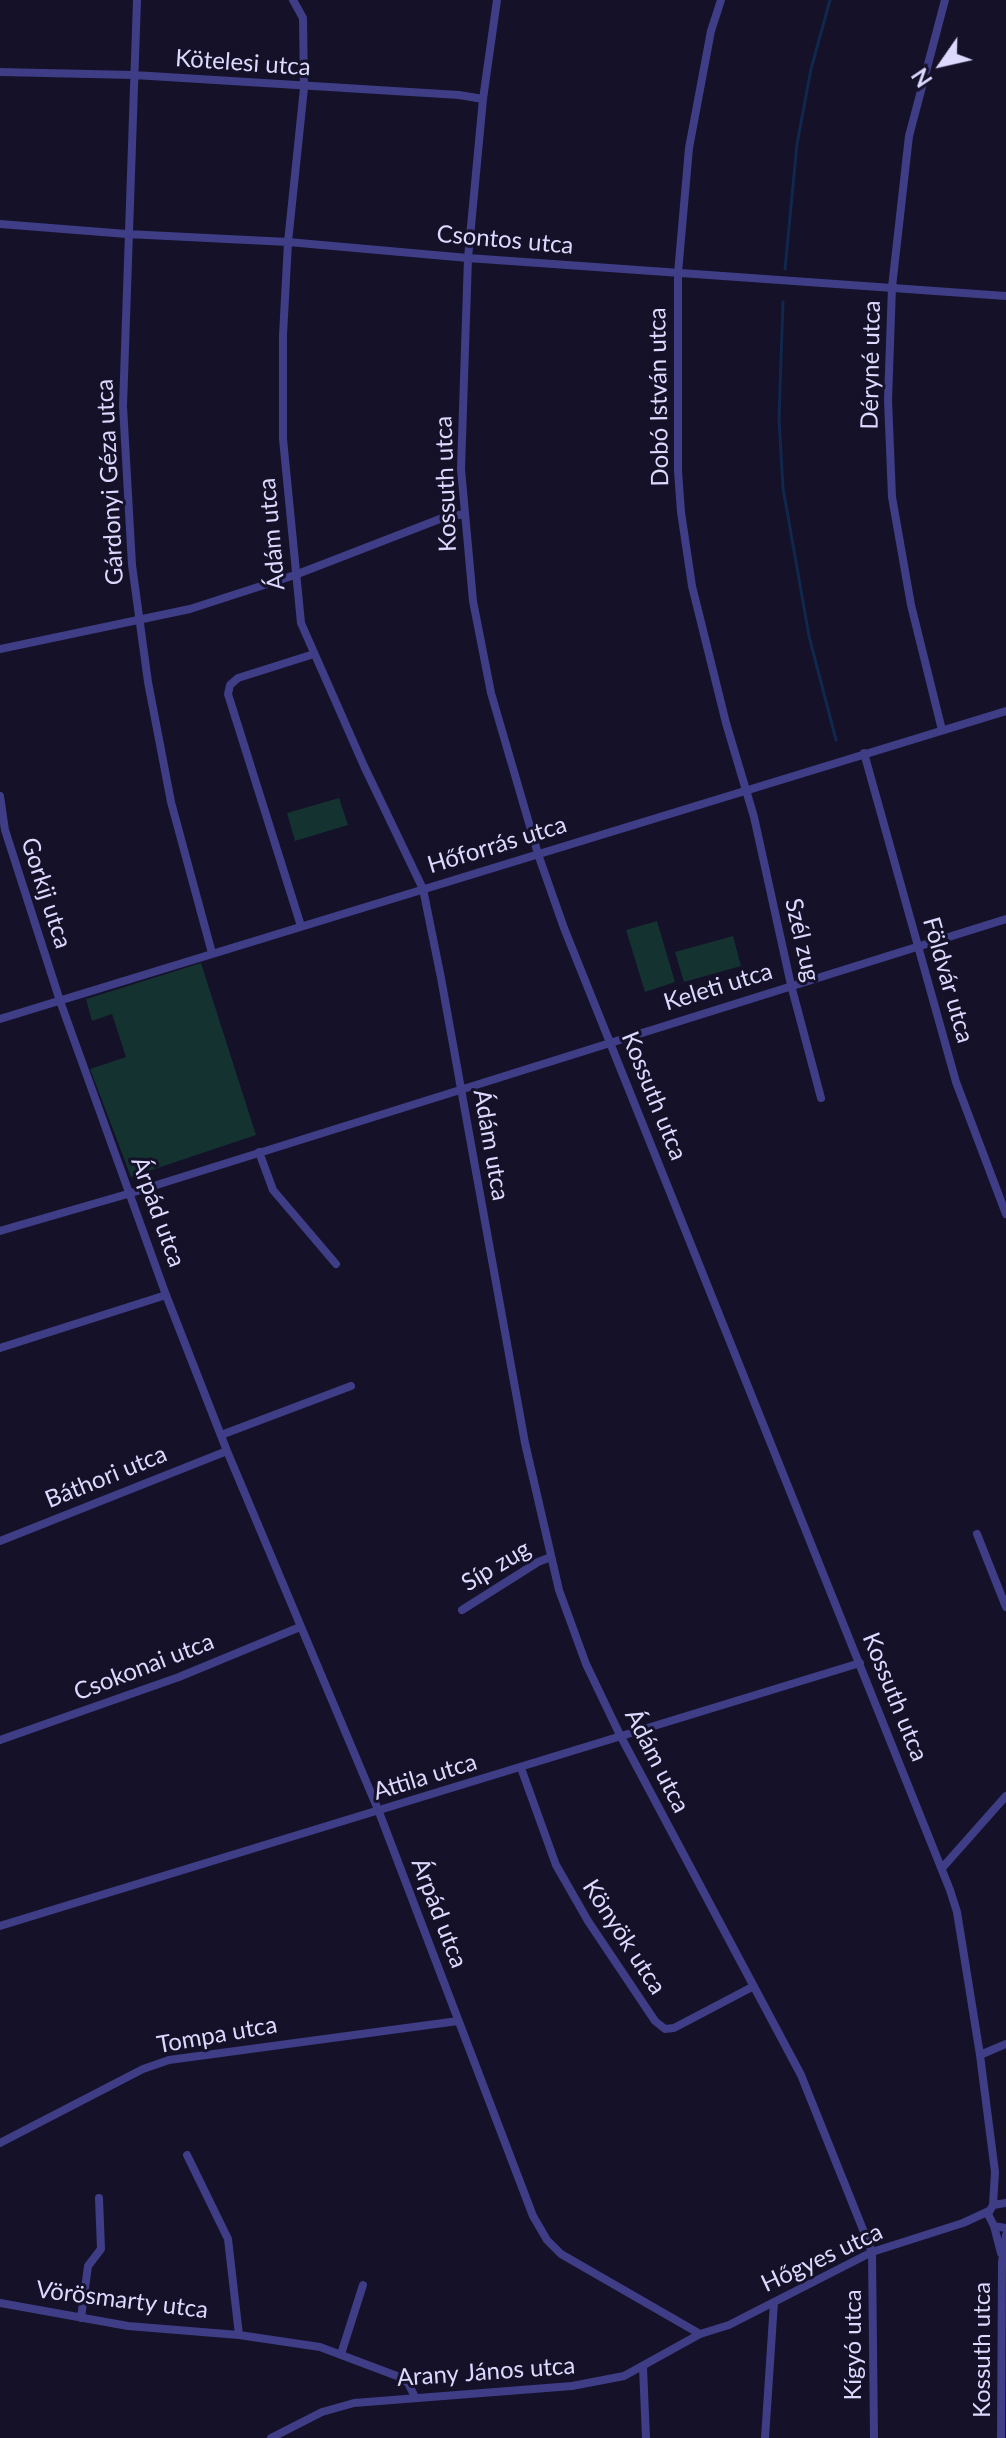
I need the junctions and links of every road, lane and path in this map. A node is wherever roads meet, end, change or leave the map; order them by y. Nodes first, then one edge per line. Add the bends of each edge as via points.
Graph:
1 (137, 0) edge
2 (293, 0) edge
3 (497, 0) edge
4 (721, 0) edge
5 (945, 0) edge
6 (0, 72) edge
7 (134, 75) junction
8 (304, 88) junction
9 (483, 99) junction
10 (0, 224) edge
11 (127, 234) junction
12 (288, 242) junction
13 (468, 258) junction
14 (678, 273) junction
15 (892, 287) junction
16 (1006, 296) edge
17 (465, 514) junction
18 (295, 575) junction
19 (140, 621) junction
20 (0, 649) edge
21 (314, 654) junction
22 (1006, 711) edge
23 (942, 730) junction
24 (864, 753) junction
25 (745, 790) junction
26 (0, 796) edge
27 (3, 831) edge
28 (538, 854) junction
29 (423, 889) junction
30 (1006, 919) edge
31 (301, 926) junction
32 (917, 945) junction
33 (212, 953) junction
34 (791, 985) junction
35 (60, 1001) junction
36 (0, 1019) edge
37 (611, 1042) junction
38 (462, 1089) junction
39 (821, 1098) dead end
40 (259, 1152) junction
41 (131, 1193) junction
42 (1006, 1214) edge
43 (0, 1231) edge
44 (336, 1264) dead end
45 (166, 1295) junction
46 (0, 1348) edge
47 (351, 1386) dead end
48 (221, 1435) junction
49 (227, 1451) junction
50 (977, 1534) dead end
51 (0, 1541) edge
52 (551, 1557) junction
53 (1006, 1607) edge
54 (462, 1610) dead end
55 (300, 1627) junction
56 (860, 1663) junction
57 (620, 1735) junction
58 (0, 1740) edge
59 (521, 1768) junction
60 (1006, 1796) edge
61 (379, 1812) junction
62 (943, 1867) junction
63 (0, 1926) edge
64 (754, 1986) junction
65 (458, 2021) junction
66 (1006, 2044) edge
67 (980, 2055) junction
68 (0, 2143) edge
69 (187, 2155) dead end
70 (995, 2172) junction
71 (99, 2198) dead end
72 (1006, 2203) edge
73 (991, 2208) junction
74 (963, 2223) junction
75 (993, 2225) junction
76 (1006, 2228) edge
77 (1006, 2235) edge
78 (872, 2252) junction
79 (1002, 2262) junction
80 (363, 2285) dead end
81 (774, 2302) junction
82 (0, 2303) edge
83 (81, 2318) junction
84 (700, 2334) junction
85 (239, 2335) junction
86 (341, 2354) junction
87 (643, 2367) junction
88 (415, 2397) junction
89 (271, 2438) edge
90 (646, 2438) edge
91 (765, 2438) edge
92 (874, 2438) edge
93 (1001, 2438) edge

1 - 7 street, Gárdonyi Géza utca
2 - 8 street, Ádám utca via 303,18
3 - 9 street, Kossuth utca
4 - 14 street, Dobó István utca via 689,148
5 - 15 street, Déryné utca via 909,136
6 - 7 street, Kötelesi utca
7 - 8 street, Kötelesi utca
7 - 11 street, Gárdonyi Géza utca
8 - 9 street, Kötelesi utca
8 - 12 street, Ádám utca
9 - 13 street, Kossuth utca
10 - 11 street, Csontos utca
11 - 12 street, Csontos utca
11 - 19 street, Gárdonyi Géza utca via 123,406
12 - 13 street, Csontos utca
12 - 18 street, Ádám utca via 283,439
13 - 14 street, Csontos utca
13 - 17 street, Kossuth utca via 461,469
14 - 15 street, Csontos utca
14 - 25 street, Dobó István utca via 678,471 685,549
15 - 16 street, Csontos utca
15 - 23 street, Déryné utca via 892,497 911,605
17 - 18 street
17 - 28 street, Kossuth utca via 473,601 491,693
18 - 19 street
18 - 21 street, Ádám utca via 301,623
19 - 20 street
19 - 33 street, Gárdonyi Géza utca via 171,802
21 - 29 street, Ádám utca
21 - 31 street via 238,678 228,694
22 - 23 street, Hőforrás utca
23 - 24 street, Hőforrás utca
24 - 25 street, Hőforrás utca
24 - 32 street, Földvár utca
25 - 28 street, Hőforrás utca
25 - 34 street, Szél zug
26 - 27 street, Gorkij utca
27 - 35 street, Gorkij utca
28 - 29 street, Hőforrás utca
28 - 37 street, Kossuth utca
29 - 31 street, Hőforrás utca
29 - 38 street, Ádám utca
30 - 32 street, Keleti utca
31 - 33 street, Hőforrás utca
32 - 34 street, Keleti utca
32 - 42 street, Földvár utca via 956,1082
33 - 35 street, Hőforrás utca
34 - 37 street, Keleti utca
34 - 39 street, Szél zug
35 - 36 street, Hőforrás utca
35 - 41 street, Árpád utca
37 - 38 street, Keleti utca
37 - 56 street, Kossuth utca
38 - 40 street, Keleti utca
38 - 52 street, Ádám utca via 525,1443
40 - 41 street, Keleti utca
40 - 44 street via 273,1190
41 - 43 street, Keleti utca
41 - 45 street, Árpád utca
45 - 46 street
45 - 48 street, Árpád utca
47 - 48 street
48 - 49 street, Árpád utca
49 - 51 street, Báthori utca
49 - 55 street, Árpád utca
50 - 53 street
52 - 54 street, Síp zug
52 - 57 street, Ádám utca via 586,1664
55 - 58 street, Csokonai utca via 179,1677
55 - 61 street, Árpád utca
56 - 57 street, Attila utca
56 - 62 street, Kossuth utca
57 - 59 street, Attila utca
57 - 64 street, Ádám utca
59 - 61 street, Attila utca
59 - 64 street, Könyök utca via 556,1865 655,2021 665,2029 674,2028
60 - 62 street
61 - 63 street, Attila utca
61 - 65 street, Árpád utca
62 - 67 street, Kossuth utca via 957,1912
64 - 78 street, Ádám utca via 801,2075
65 - 68 street, Tompa utca via 169,2060
65 - 84 street, Árpád utca via 547,2240 561,2254
66 - 67 street
67 - 70 street, Kossuth utca
69 - 85 street, Vörösmarty utca via 228,2239
70 - 72 street, Kossuth utca
70 - 73 street, Kossuth utca
71 - 83 street via 101,2249 88,2266
72 - 73 street, Hőgyes utca
73 - 74 street, Hőgyes utca
73 - 75 street, Kossuth utca
74 - 75 street, Hőgyes utca
74 - 78 street, Hőgyes utca
75 - 76 street, Hőgyes utca
75 - 79 street, Kossuth utca
77 - 79 street, Kossuth utca
78 - 81 street, Hőgyes utca
78 - 92 street, Kígyó utca
79 - 93 street, Kossuth utca
80 - 86 street
81 - 84 street, Hőgyes utca
81 - 91 street
82 - 83 street, Vörösmarty utca
83 - 85 street, Vörösmarty utca
84 - 87 street, Arany János utca
85 - 86 street, Vörösmarty utca
86 - 88 street, Vörösmarty utca via 397,2376
87 - 88 street, Arany János utca via 588,2384
87 - 90 street
88 - 89 street, Arany János utca via 338,2406

